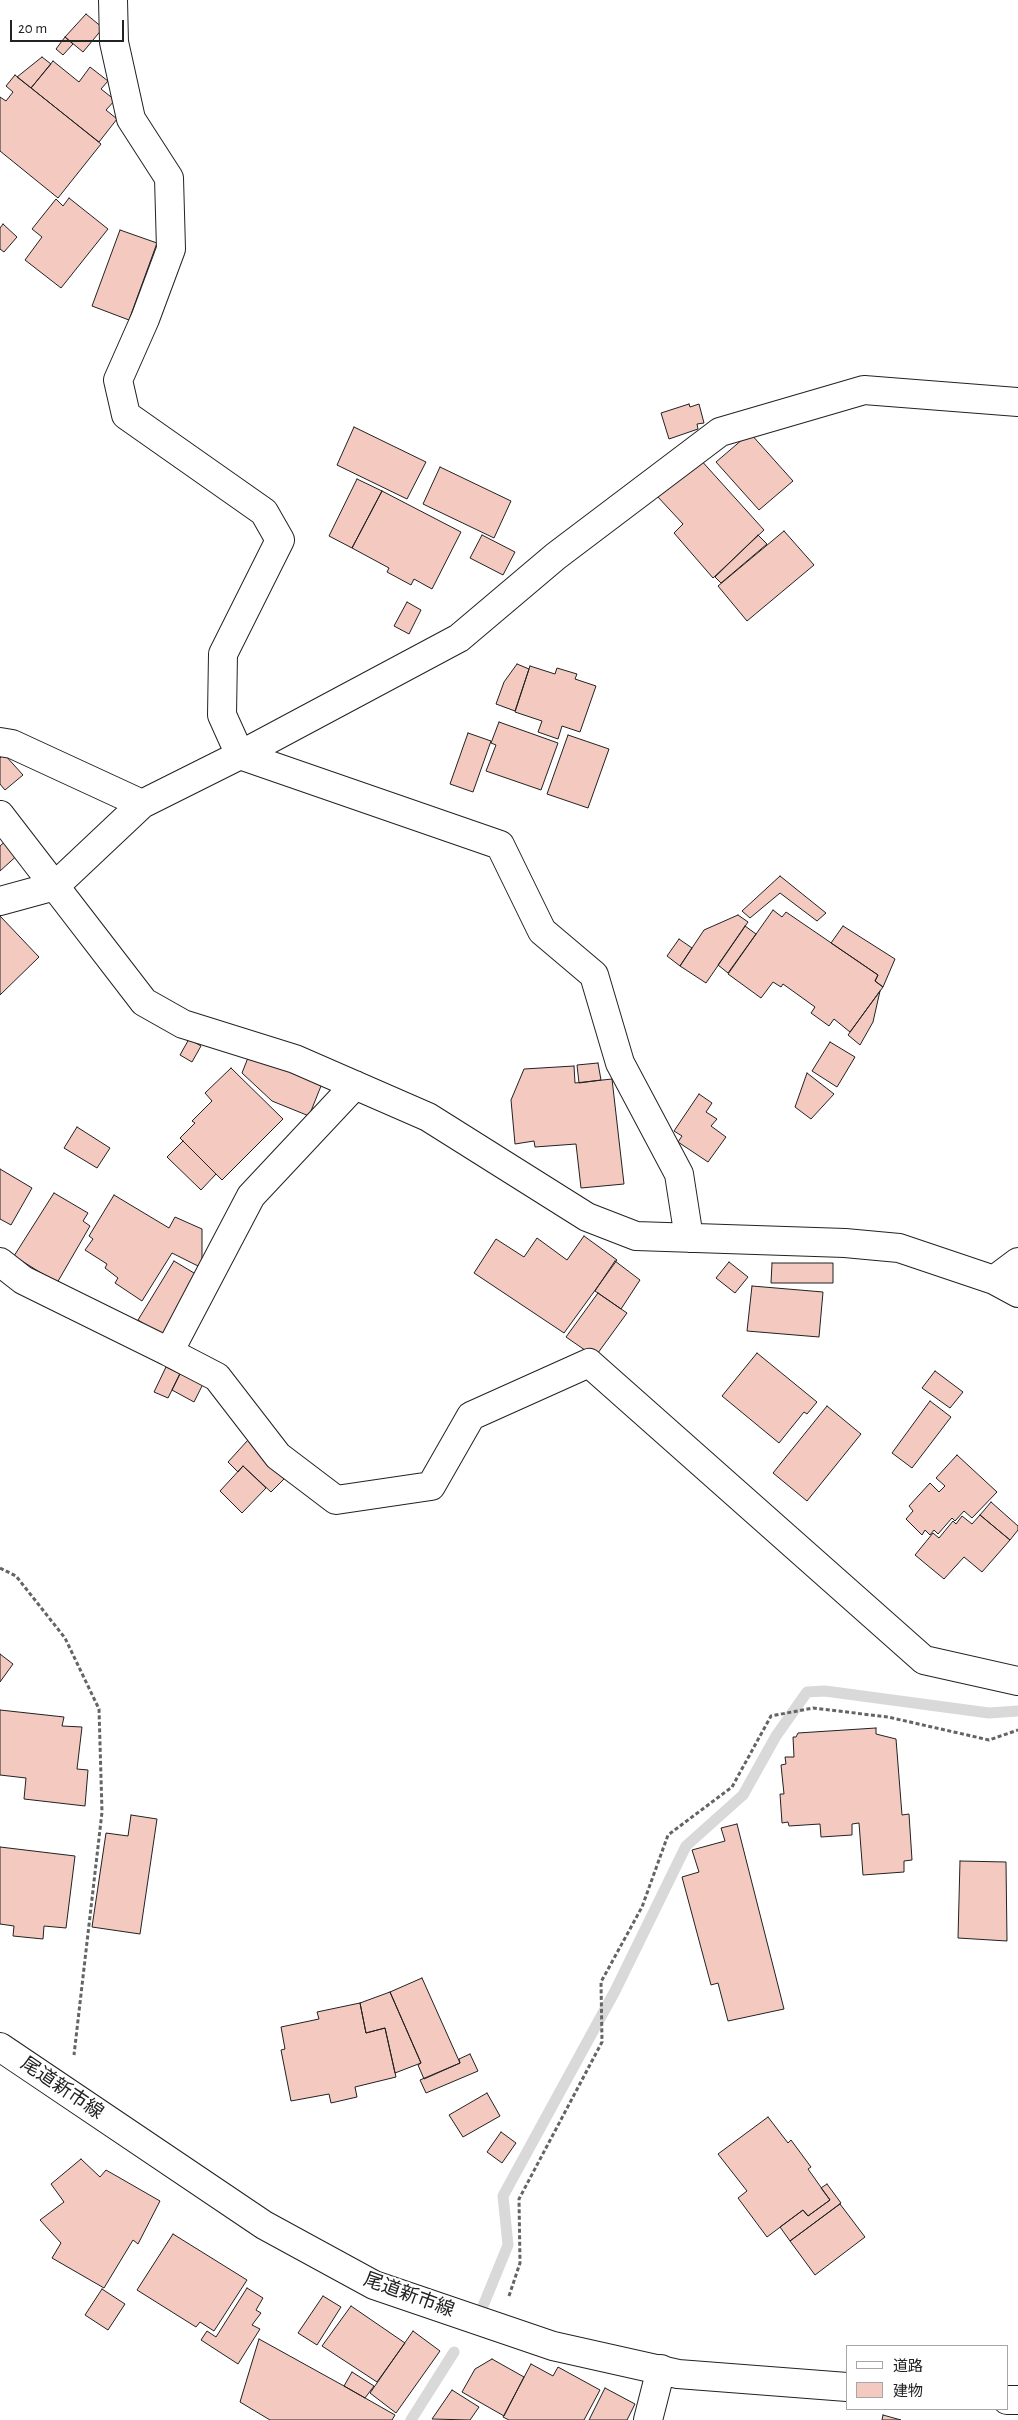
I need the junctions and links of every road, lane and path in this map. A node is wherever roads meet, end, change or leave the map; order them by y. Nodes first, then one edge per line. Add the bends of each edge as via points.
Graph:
1 (113, 0) edge
2 (1018, 402) edge
3 (0, 742) edge
4 (240, 756) junction
5 (142, 804) junction
6 (0, 815) edge
7 (55, 886) junction
8 (0, 901) edge
9 (356, 1085) junction
10 (689, 1238) junction
11 (0, 1262) edge
12 (1018, 1262) edge
13 (994, 1280) junction
14 (1018, 1293) edge
15 (169, 1352) junction
16 (0, 1568) edge
17 (1018, 1681) edge
18 (1018, 1730) edge
19 (0, 2047) edge
20 (70, 2093) junction
21 (497, 2327) junction
22 (661, 2369) junction
23 (846, 2387) edge
24 (648, 2420) edge

1 - 4 street via 114,42 131,119 169,178 171,249 118,380 126,415 264,512 280,540 223,654 222,715
2 - 4 street via 864,390 720,432 556,556 459,638
3 - 5 street via 12,744
4 - 5 street
4 - 10 street via 500,845 542,931 594,975 620,1063 679,1174
5 - 7 street
6 - 7 street
7 - 8 street
7 - 9 street via 144,1002 183,1024 295,1059
9 - 10 street via 428,1117 587,1217 636,1236
9 - 15 street via 251,1196
10 - 13 street via 899,1248
11 - 15 street via 23,1280
12 - 13 street
13 - 14 street
15 - 17 street via 217,1376 278,1456 336,1500 431,1486 471,1416 589,1362 924,1660
16 - 20 path via 16,1576 65,1638 99,1709 102,1812
18 - 21 path via 989,1740 888,1717 813,1708 771,1716 732,1787 668,1835 642,1907 601,1982 602,2042 519,2199 520,2263
19 - 20 street, 尾道新市線
20 - 21 street, 尾道新市線 via 289,2239 374,2285
21 - 22 street, 尾道新市線 via 553,2346
22 - 23 street, 尾道新市線 via 678,2374
22 - 24 street

